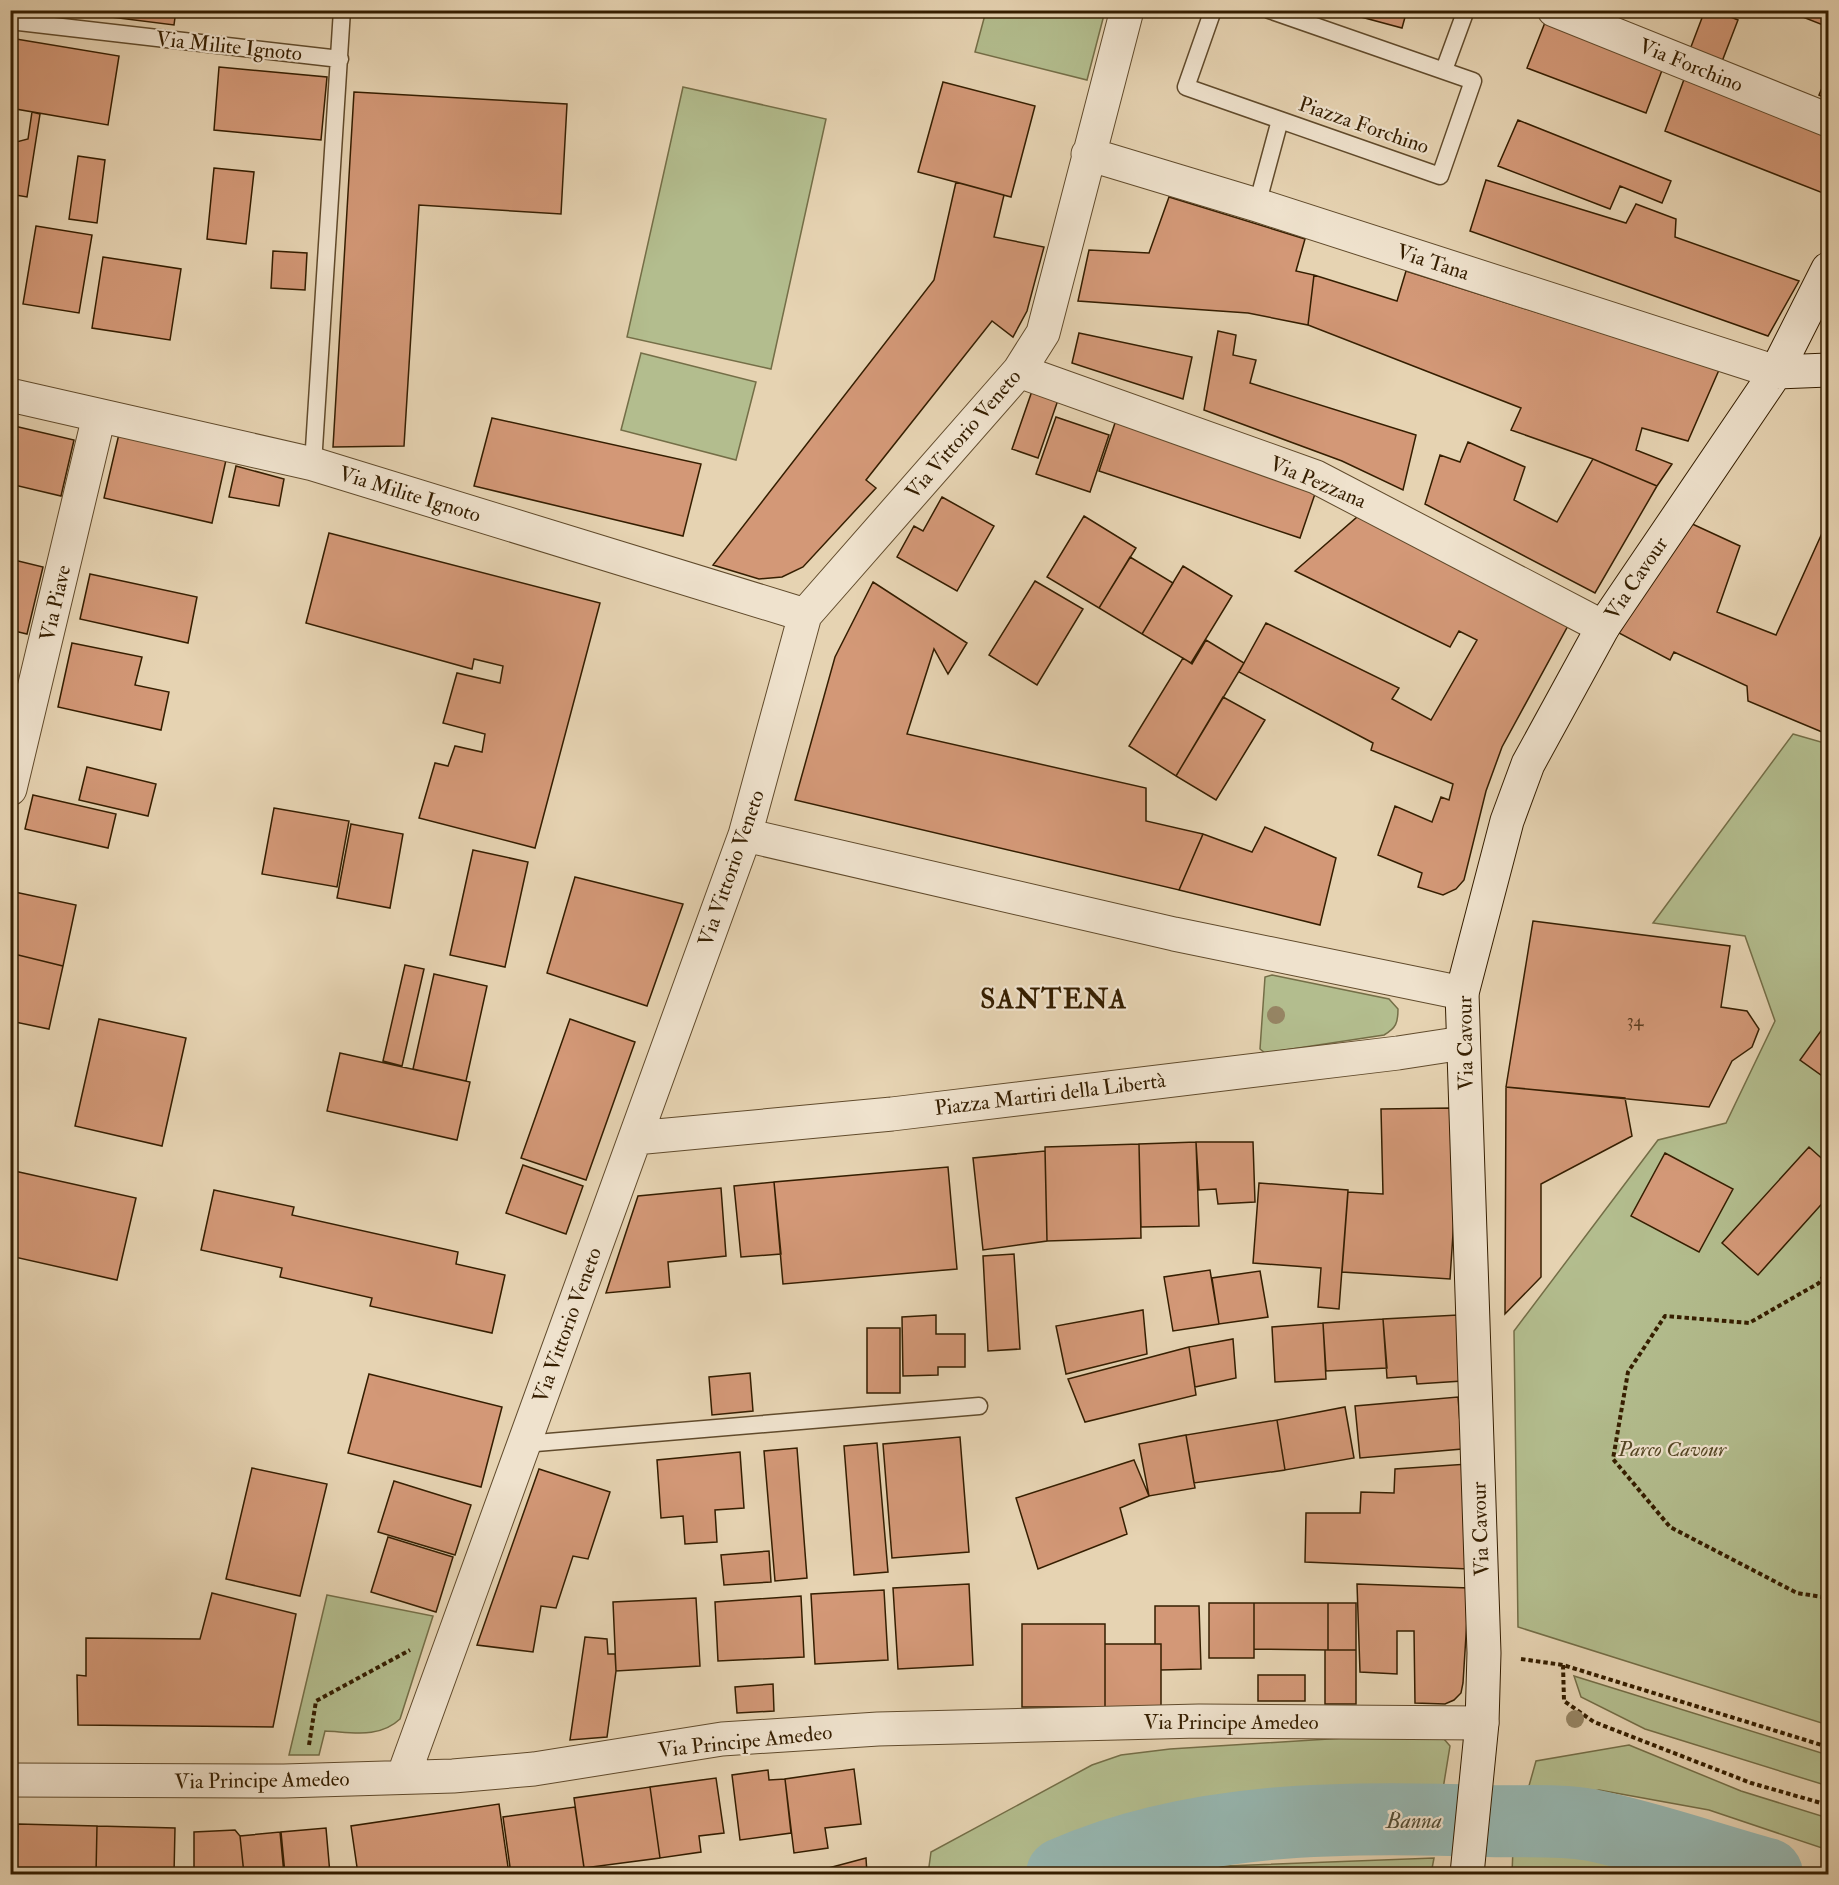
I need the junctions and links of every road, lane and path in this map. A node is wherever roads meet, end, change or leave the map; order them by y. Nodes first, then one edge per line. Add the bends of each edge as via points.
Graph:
1 (342, 10) edge
2 (1127, 10) edge
3 (1213, 10) edge
4 (1269, 10) edge
5 (1467, 10) edge
6 (1554, 10) edge
7 (10, 21) edge
8 (340, 59) junction
9 (1444, 70) junction
10 (1280, 120) junction
11 (1828, 120) edge
12 (1088, 154) junction
13 (1257, 205) junction
14 (1828, 269) edge
15 (1828, 370) edge
16 (1019, 371) junction
17 (1776, 372) junction
18 (10, 395) edge
19 (99, 416) junction
20 (313, 464) junction
21 (805, 615) junction
22 (1603, 627) junction
23 (1822, 732) dead end
24 (1828, 735) edge
25 (10, 789) edge
26 (745, 835) junction
27 (1462, 993) junction
28 (1463, 1043) junction
29 (635, 1138) junction
30 (1828, 1269) edge
31 (979, 1406) dead end
32 (524, 1444) junction
33 (1828, 1598) edge
34 (449, 1649) junction
35 (1484, 1653) junction
36 (1563, 1665) junction
37 (1481, 1733) junction
38 (1828, 1747) edge
39 (403, 1778) junction
40 (10, 1780) edge
41 (303, 1780) junction
42 (1828, 1805) edge
43 (1467, 1875) edge

1 - 8 lane
2 - 12 street, Via Vittorio Veneto
3 - 10 lane, Piazza Forchino via 1186,87
4 - 9 lane, Piazza Forchino
5 - 9 lane
6 - 11 street, Via Forchino
7 - 8 lane, Via Milite Ignoto
8 - 20 lane
9 - 10 lane, Piazza Forchino via 1473,81 1440,176
10 - 13 lane, Piazza Forchino
12 - 13 street, Via Tana
12 - 16 street, Via Vittorio Veneto via 1043,333
13 - 17 street, Via Tana
14 - 17 street, Via Cavour
15 - 17 street
16 - 21 street, Via Vittorio Veneto
16 - 22 street, Via Pezzana via 1316,477
17 - 22 street, Via Cavour
18 - 19 street, Via Milite Ignoto
19 - 20 street, Via Milite Ignoto
19 - 25 street, Via Piave
20 - 21 street, Via Milite Ignoto
21 - 26 street, Via Vittorio Veneto
22 - 27 street, Via Cavour via 1528,764 1507,821
23 - 24 path
26 - 27 street via 1174,934
26 - 29 street, Via Vittorio Veneto
27 - 28 street, Via Cavour
28 - 29 street, Piazza Martiri della Libertà via 892,1114
28 - 35 street, Via Cavour
29 - 32 street, Via Vittorio Veneto
30 - 33 path via 1819,1282 1749,1323 1665,1316 1628,1372 1613,1459 1670,1527 1797,1593
31 - 32 lane
32 - 34 street, Via Vittorio Veneto
34 - 39 street, Via Vittorio Veneto
34 - 41 path via 408,1650 316,1701
35 - 36 path
35 - 37 street, Via Cavour
36 - 38 path
36 - 42 path via 1564,1701 1594,1722 1751,1784
37 - 39 street, Via Principe Amedeo via 1199,1721 855,1730 722,1739 534,1769
37 - 43 street, Via Cavour
39 - 41 street, Via Principe Amedeo
40 - 41 street, Via Principe Amedeo

